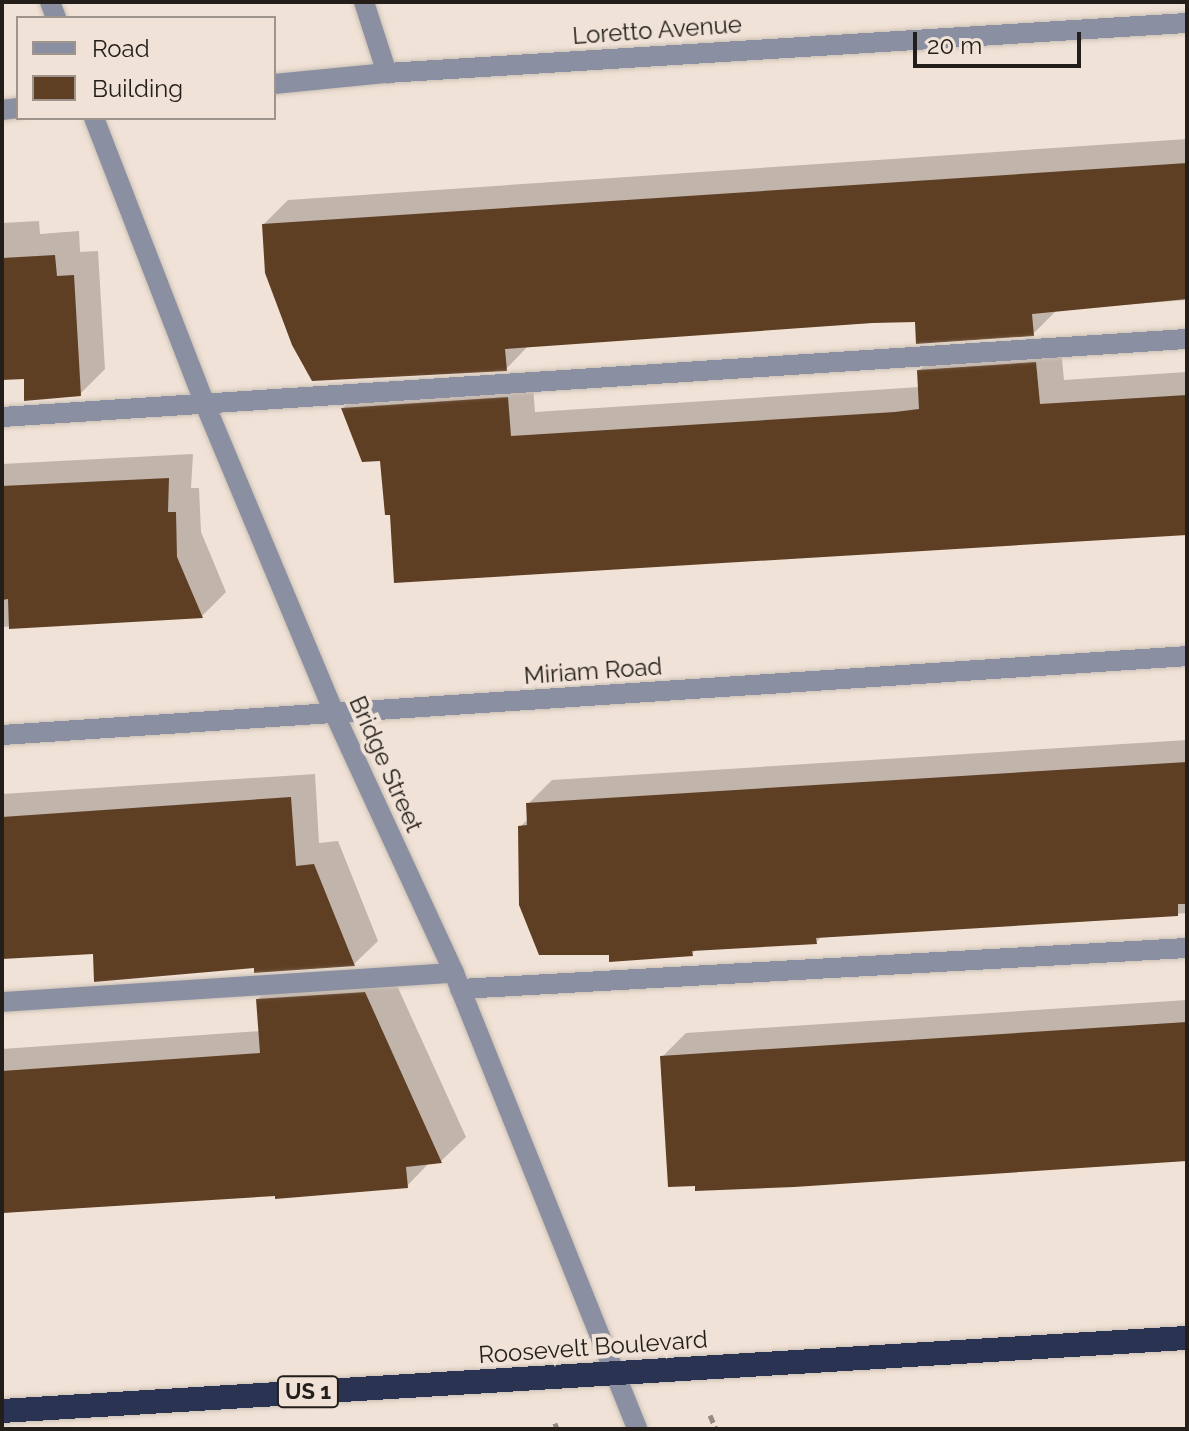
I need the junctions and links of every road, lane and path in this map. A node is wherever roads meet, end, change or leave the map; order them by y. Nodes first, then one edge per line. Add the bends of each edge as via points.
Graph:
1 (364, 2) edge
2 (1187, 23) edge
3 (387, 73) junction
4 (276, 84) edge
5 (95, 120) edge
6 (1187, 339) edge
7 (205, 404) junction
8 (2, 417) edge
9 (1187, 656) edge
10 (335, 715) junction
11 (2, 735) edge
12 (1187, 948) edge
13 (457, 981) junction
14 (2, 1002) edge
15 (1187, 1338) edge
16 (615, 1374) junction
17 (56, 1408) junction
18 (2, 1411) edge
19 (710, 1415) dead end
20 (2, 1426) edge
21 (637, 1429) edge
22 (716, 1429) edge

1 - 3 street
2 - 3 street, Loretto Avenue
3 - 4 street, Loretto Avenue
5 - 7 street, Bridge Street
6 - 7 street
7 - 8 street
7 - 10 street, Bridge Street
9 - 10 street, Miriam Road
10 - 11 street, Miriam Road
10 - 13 street, Bridge Street
12 - 13 street
13 - 14 street
13 - 16 street, Bridge Street
15 - 16 highway, Roosevelt Boulevard / US 1
16 - 17 highway, Roosevelt Boulevard / US 1
16 - 21 street, Bridge Street
17 - 18 highway, Roosevelt Boulevard / US 1
17 - 20 highway
19 - 22 path

